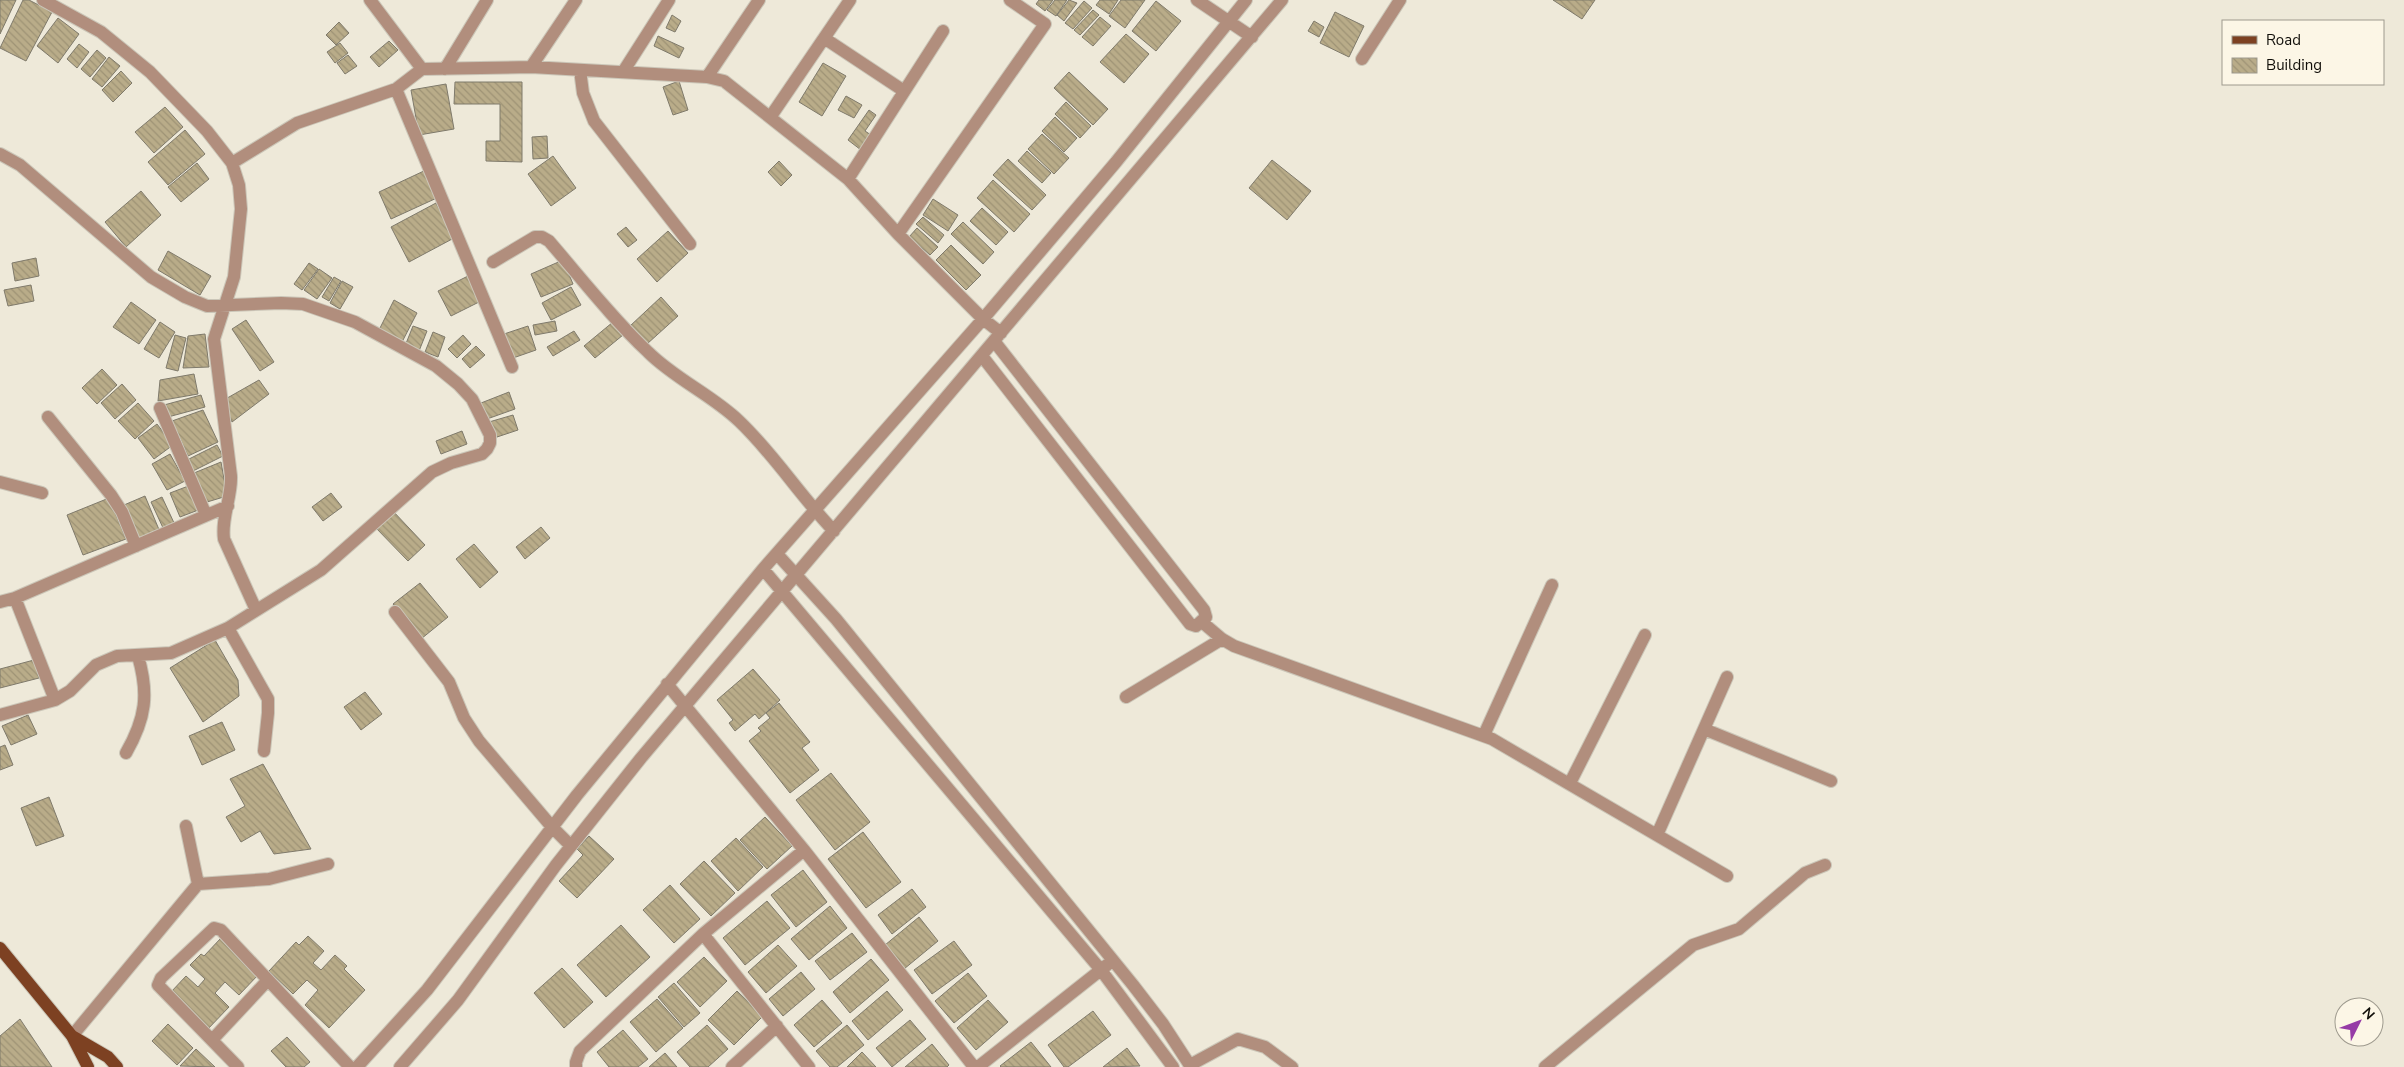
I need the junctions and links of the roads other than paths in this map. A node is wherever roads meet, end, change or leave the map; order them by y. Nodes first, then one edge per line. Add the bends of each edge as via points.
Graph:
1 (43, 0) edge
2 (370, 0) edge
3 (487, 0) edge
4 (576, 0) edge
5 (669, 0) edge
6 (759, 0) edge
7 (850, 0) edge
8 (1010, 0) edge
9 (1197, 0) edge
10 (1246, 0) edge
11 (1282, 0) edge
12 (1400, 0) edge
13 (1230, 22) junction
14 (943, 31) dead end
15 (1252, 37) junction
16 (824, 38) junction
17 (1362, 59) dead end
18 (531, 67) junction
19 (446, 69) junction
20 (422, 70) junction
21 (580, 70) junction
22 (623, 72) junction
23 (707, 77) junction
24 (396, 89) junction
25 (904, 91) junction
26 (771, 116) junction
27 (0, 154) edge
28 (232, 163) junction
29 (848, 179) junction
30 (898, 234) junction
31 (690, 244) dead end
32 (493, 262) dead end
33 (225, 306) junction
34 (983, 319) junction
35 (997, 337) junction
36 (982, 356) junction
37 (512, 367) dead end
38 (160, 408) dead end
39 (48, 418) dead end
40 (0, 482) edge
41 (42, 493) dead end
42 (228, 506) junction
43 (815, 512) junction
44 (206, 515) junction
45 (834, 531) junction
46 (136, 546) junction
47 (777, 554) junction
48 (763, 569) junction
49 (796, 574) junction
50 (1552, 585) dead end
51 (782, 590) junction
52 (15, 598) junction
53 (0, 602) edge
54 (256, 610) junction
55 (395, 612) dead end
56 (1202, 622) junction
57 (228, 628) junction
58 (1645, 635) dead end
59 (1222, 640) junction
60 (138, 656) junction
61 (1727, 677) dead end
62 (668, 684) junction
63 (1126, 697) dead end
64 (55, 700) junction
65 (686, 704) junction
66 (0, 715) edge
67 (1704, 729) junction
68 (1484, 735) junction
69 (264, 751) dead end
70 (126, 753) dead end
71 (1831, 781) dead end
72 (1570, 784) junction
73 (186, 826) dead end
74 (552, 827) junction
75 (1657, 835) junction
76 (571, 846) junction
77 (804, 850) junction
78 (328, 864) dead end
79 (1825, 865) dead end
80 (1728, 876) dead end
81 (198, 884) junction
82 (702, 934) junction
83 (0, 948) edge
84 (1113, 960) junction
85 (1101, 970) junction
86 (268, 980) junction
87 (777, 1026) junction
88 (72, 1036) junction
89 (212, 1040) junction
90 (1190, 1066) edge
91 (88, 1067) edge
92 (118, 1067) edge
93 (238, 1067) edge
94 (350, 1067) edge
95 (357, 1067) edge
96 (400, 1067) edge
97 (576, 1067) edge
98 (732, 1067) edge
99 (809, 1067) edge
100 (974, 1067) edge
101 (978, 1067) edge
102 (1173, 1067) edge
103 (1292, 1067) edge
104 (1545, 1067) edge

1 - 28 street via 101,32 150,72 207,131
2 - 20 street
3 - 19 street
4 - 18 street
5 - 22 street
6 - 23 street
7 - 16 street
8 - 30 street via 1045,24
9 - 13 street
10 - 13 street
11 - 15 street
12 - 17 street
13 - 15 street
13 - 34 street
14 - 25 street
15 - 35 street
16 - 25 street
16 - 26 street
18 - 19 street
18 - 21 street
19 - 20 street
20 - 24 street
21 - 22 street
21 - 31 street via 583,94 594,121
22 - 23 street
23 - 26 street via 724,81
24 - 28 street via 296,123
24 - 37 street
25 - 29 street
26 - 29 street
27 - 33 street via 20,165 151,277 206,306
28 - 33 street via 239,185 241,209 234,277
29 - 30 street
30 - 34 street
32 - 43 street via 535,237 549,241 647,352 666,369 730,412 746,428
33 - 42 street via 214,339 231,476
33 - 54 street via 302,304 355,322 420,356 458,384 472,399 490,435 488,449 482,454 432,472 320,570
34 - 35 street
34 - 43 street
35 - 36 street
35 - 56 street via 1204,610 1206,617
36 - 45 street
36 - 56 street via 1190,624 1196,626
38 - 44 street
39 - 46 street via 111,495
40 - 41 street
42 - 44 street
42 - 54 street via 222,530 224,539
43 - 45 street
43 - 47 street
44 - 46 street
45 - 49 street
46 - 52 street
47 - 48 street
47 - 49 street
48 - 51 street
48 - 62 street
49 - 51 street
49 - 84 street
50 - 68 street
51 - 65 street
51 - 85 street
52 - 53 street
52 - 64 street
54 - 57 street
55 - 74 street via 449,682 464,718 479,741
56 - 59 street
57 - 60 street via 181,650
57 - 69 street via 268,699
58 - 72 street
59 - 63 street
59 - 68 street
60 - 64 street via 117,656 96,665 70,691
60 - 70 street via 145,679 144,712
61 - 67 street
62 - 65 street
62 - 74 street
64 - 66 street
65 - 76 street
65 - 77 street
67 - 71 street
67 - 75 street
68 - 72 street
72 - 75 street
73 - 81 street
74 - 76 street
74 - 95 street via 427,990
75 - 80 street
76 - 96 street via 458,1000
77 - 82 street
77 - 100 street
78 - 81 street via 269,879
79 - 104 street via 1805,873 1739,929 1694,945
81 - 88 street
82 - 87 street
82 - 97 street via 580,1051
83 - 88 main road
84 - 85 street
84 - 90 street via 1163,1024
85 - 101 street
85 - 102 street
86 - 89 street
86 - 89 street via 221,930 214,928 161,978 158,985 161,989
86 - 94 street
87 - 98 street
87 - 99 street
88 - 91 main road
88 - 92 main road via 108,1057
89 - 93 street
90 - 103 street via 1238,1039 1265,1047

